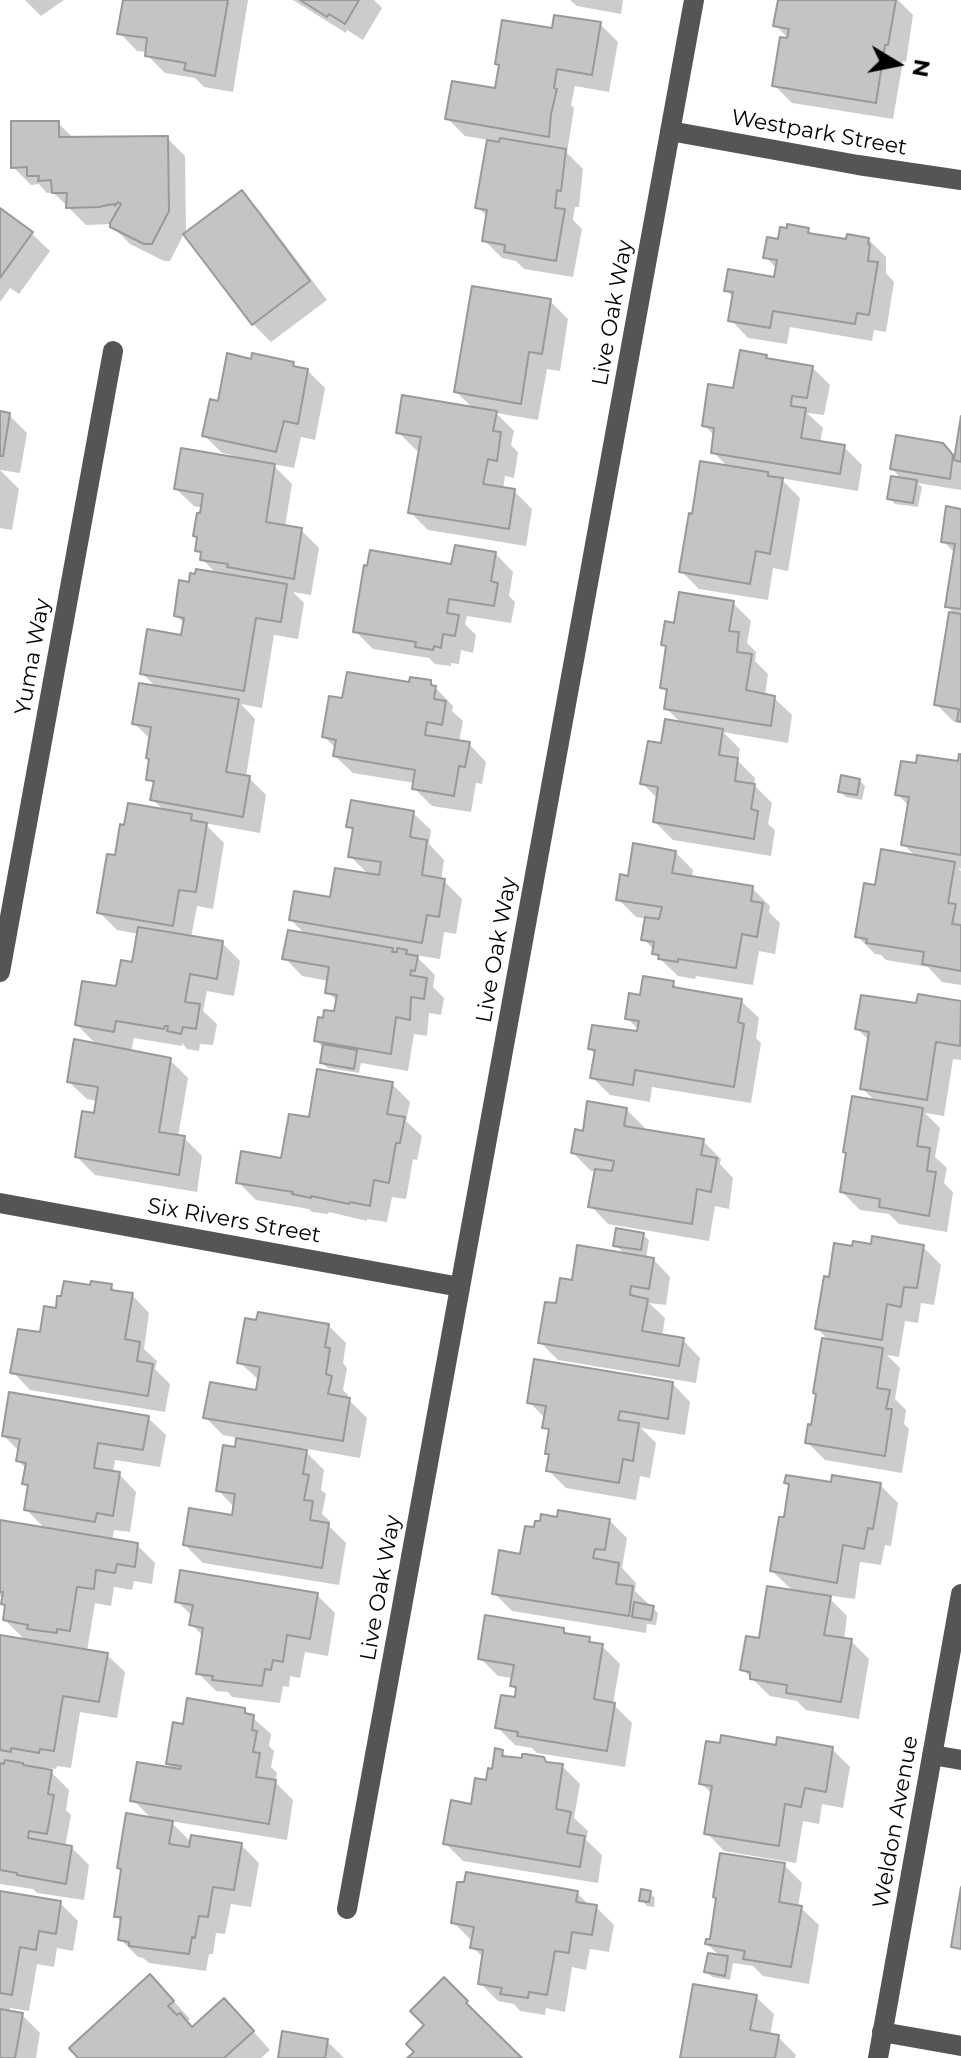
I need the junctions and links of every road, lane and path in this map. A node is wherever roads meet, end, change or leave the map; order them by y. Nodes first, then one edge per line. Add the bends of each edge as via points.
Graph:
1 (694, 0) edge
2 (670, 131) junction
3 (961, 180) edge
4 (113, 351) dead end
5 (9, 868) edge
6 (0, 972) edge
7 (0, 1203) edge
8 (460, 1287) junction
9 (961, 1594) edge
10 (932, 1755) junction
11 (961, 1760) edge
12 (347, 1909) dead end
13 (882, 2032) junction
14 (961, 2046) edge
15 (878, 2058) edge

1 - 2 street, Live Oak Way
2 - 3 street, Westpark Street
2 - 8 street, Live Oak Way
4 - 5 street, Yuma Way
5 - 6 street, Yuma Way
7 - 8 street, Six Rivers Street
8 - 12 street, Live Oak Way
9 - 10 street, Weldon Avenue
10 - 11 street
10 - 13 street, Weldon Avenue
13 - 14 street
13 - 15 street, Weldon Avenue

